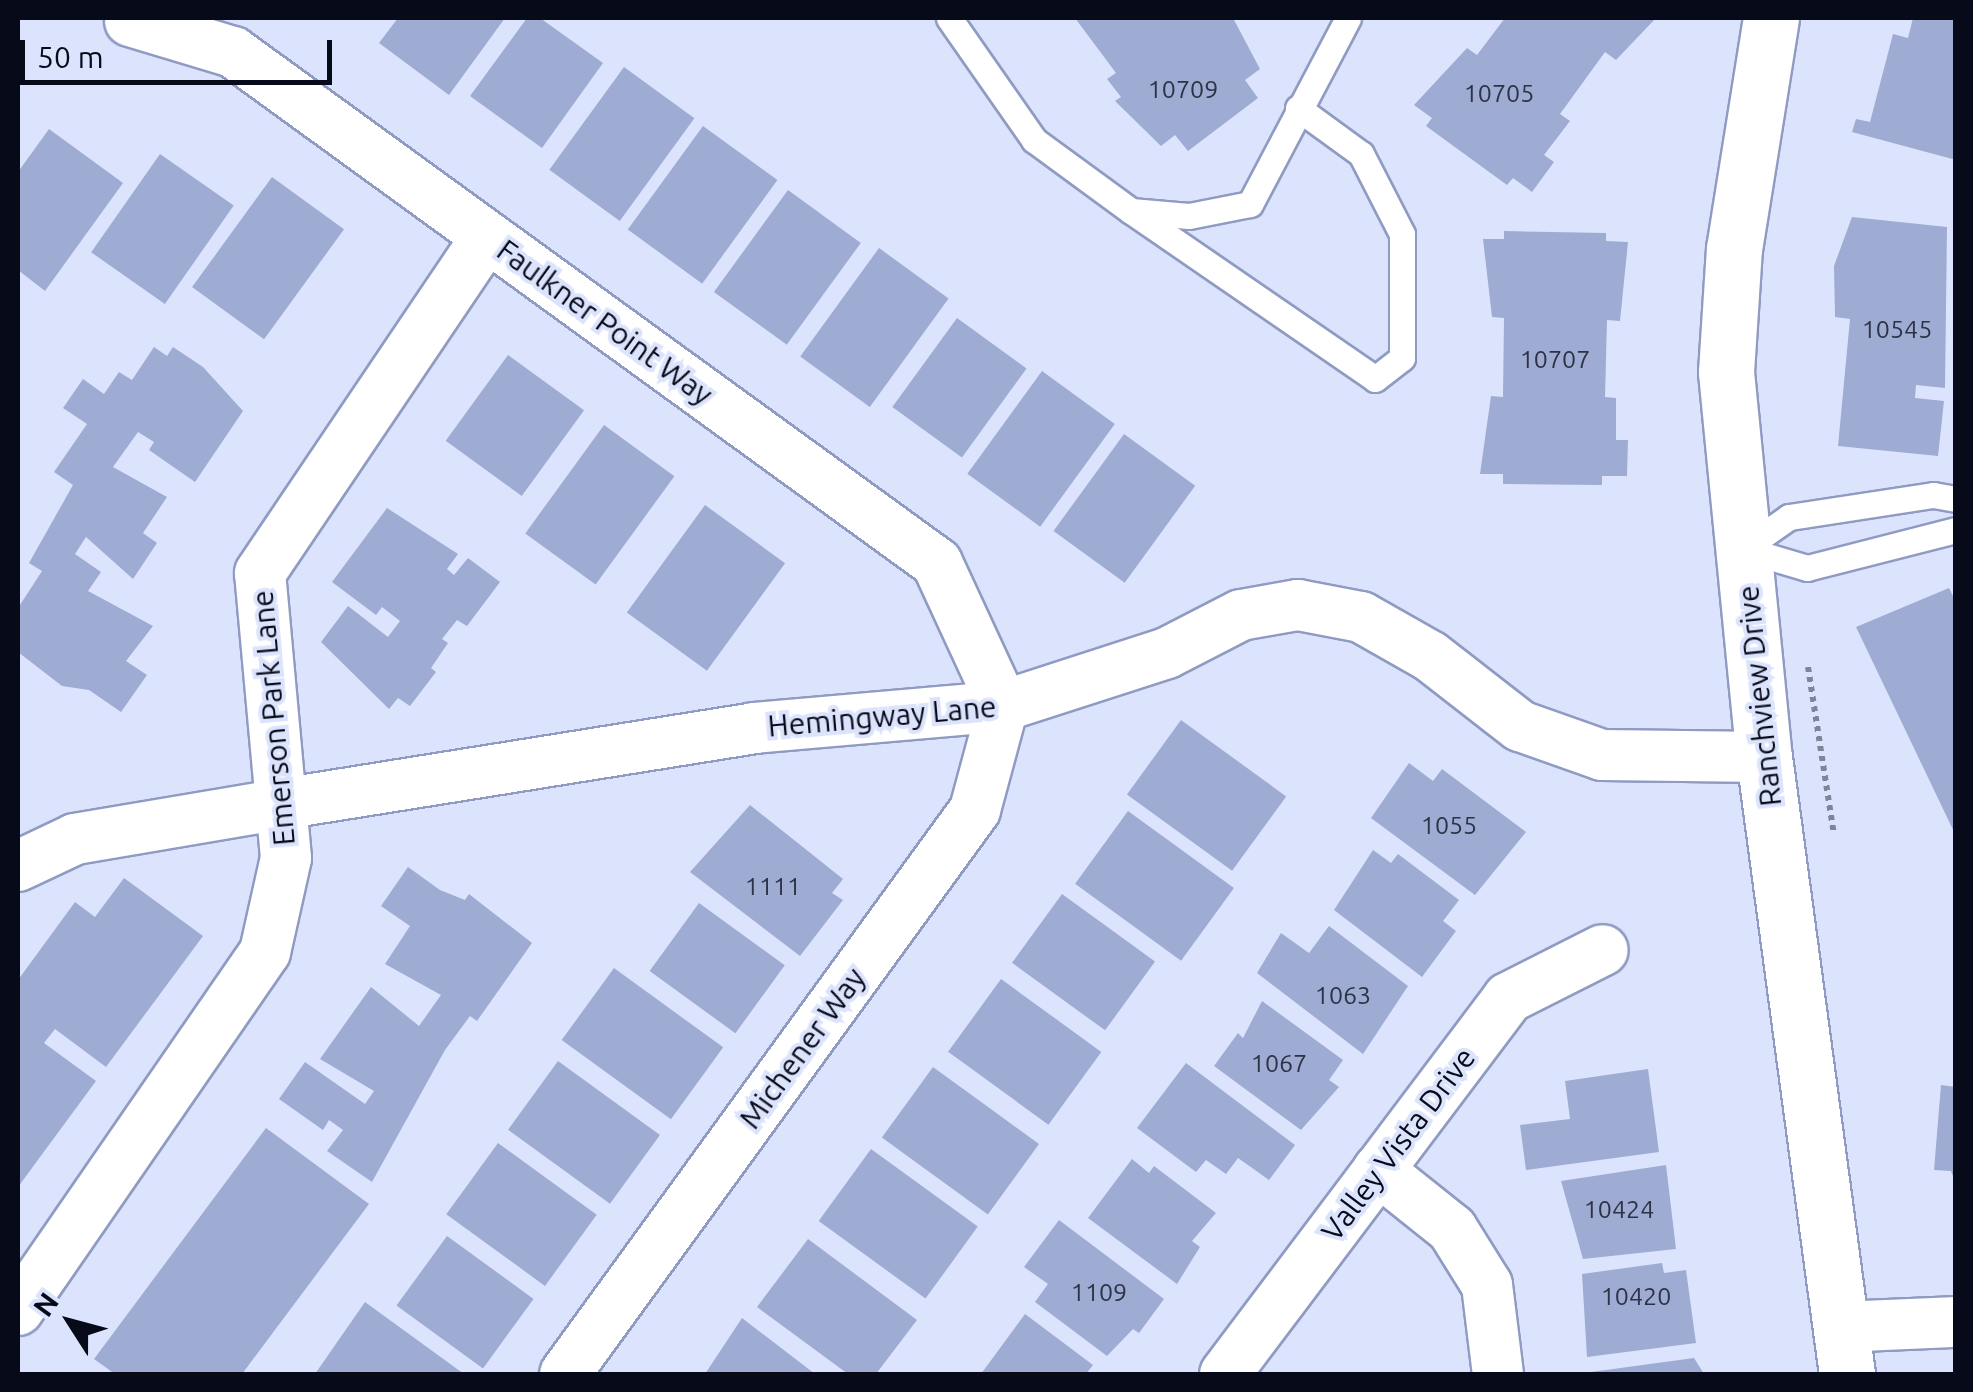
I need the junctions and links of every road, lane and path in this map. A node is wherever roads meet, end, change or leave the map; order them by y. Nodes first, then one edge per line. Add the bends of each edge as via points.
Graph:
1 (949, 18) edge
2 (1348, 18) edge
3 (1770, 18) edge
4 (130, 21) dead end
5 (1298, 108) junction
6 (1131, 211) junction
7 (487, 237) junction
8 (1956, 499) edge
9 (1956, 530) edge
10 (1743, 549) junction
11 (1807, 662) dead end
12 (1004, 706) junction
13 (1764, 757) junction
14 (281, 804) junction
15 (1834, 834) dead end
16 (18, 866) edge
17 (1602, 950) dead end
18 (1378, 1170) junction
19 (18, 1310) edge
20 (1956, 1322) edge
21 (1844, 1351) edge
22 (564, 1374) edge
23 (1226, 1374) edge
24 (1498, 1374) edge

1 - 6 lane via 1034,140
2 - 5 lane
3 - 10 street, Ranchview Drive via 1734,248 1726,372
4 - 7 street, Faulkner Point Way via 232,52
5 - 6 lane via 1250,204 1189,216
5 - 6 lane via 1361,154 1402,234 1402,358 1375,379
7 - 12 street, Faulkner Point Way via 937,563
7 - 14 street, Emerson Park Lane via 260,572
8 - 10 lane via 1933,495 1790,517
9 - 10 lane via 1807,568
10 - 13 street, Ranchview Drive
11 - 15 path
12 - 13 street, Hemingway Lane via 1168,653 1241,615 1298,605 1361,617 1430,656 1520,726 1602,756
12 - 14 street, Hemingway Lane via 754,728
12 - 22 street, Michener Way via 974,810
13 - 21 street, Ranchview Drive
14 - 16 street, Hemingway Lane via 74,839
14 - 19 street, Emerson Park Lane via 286,858 264,952
17 - 18 street, Valley Vista Drive via 1508,998
18 - 23 street, Valley Vista Drive
18 - 24 street via 1452,1228 1487,1284
20 - 21 street

